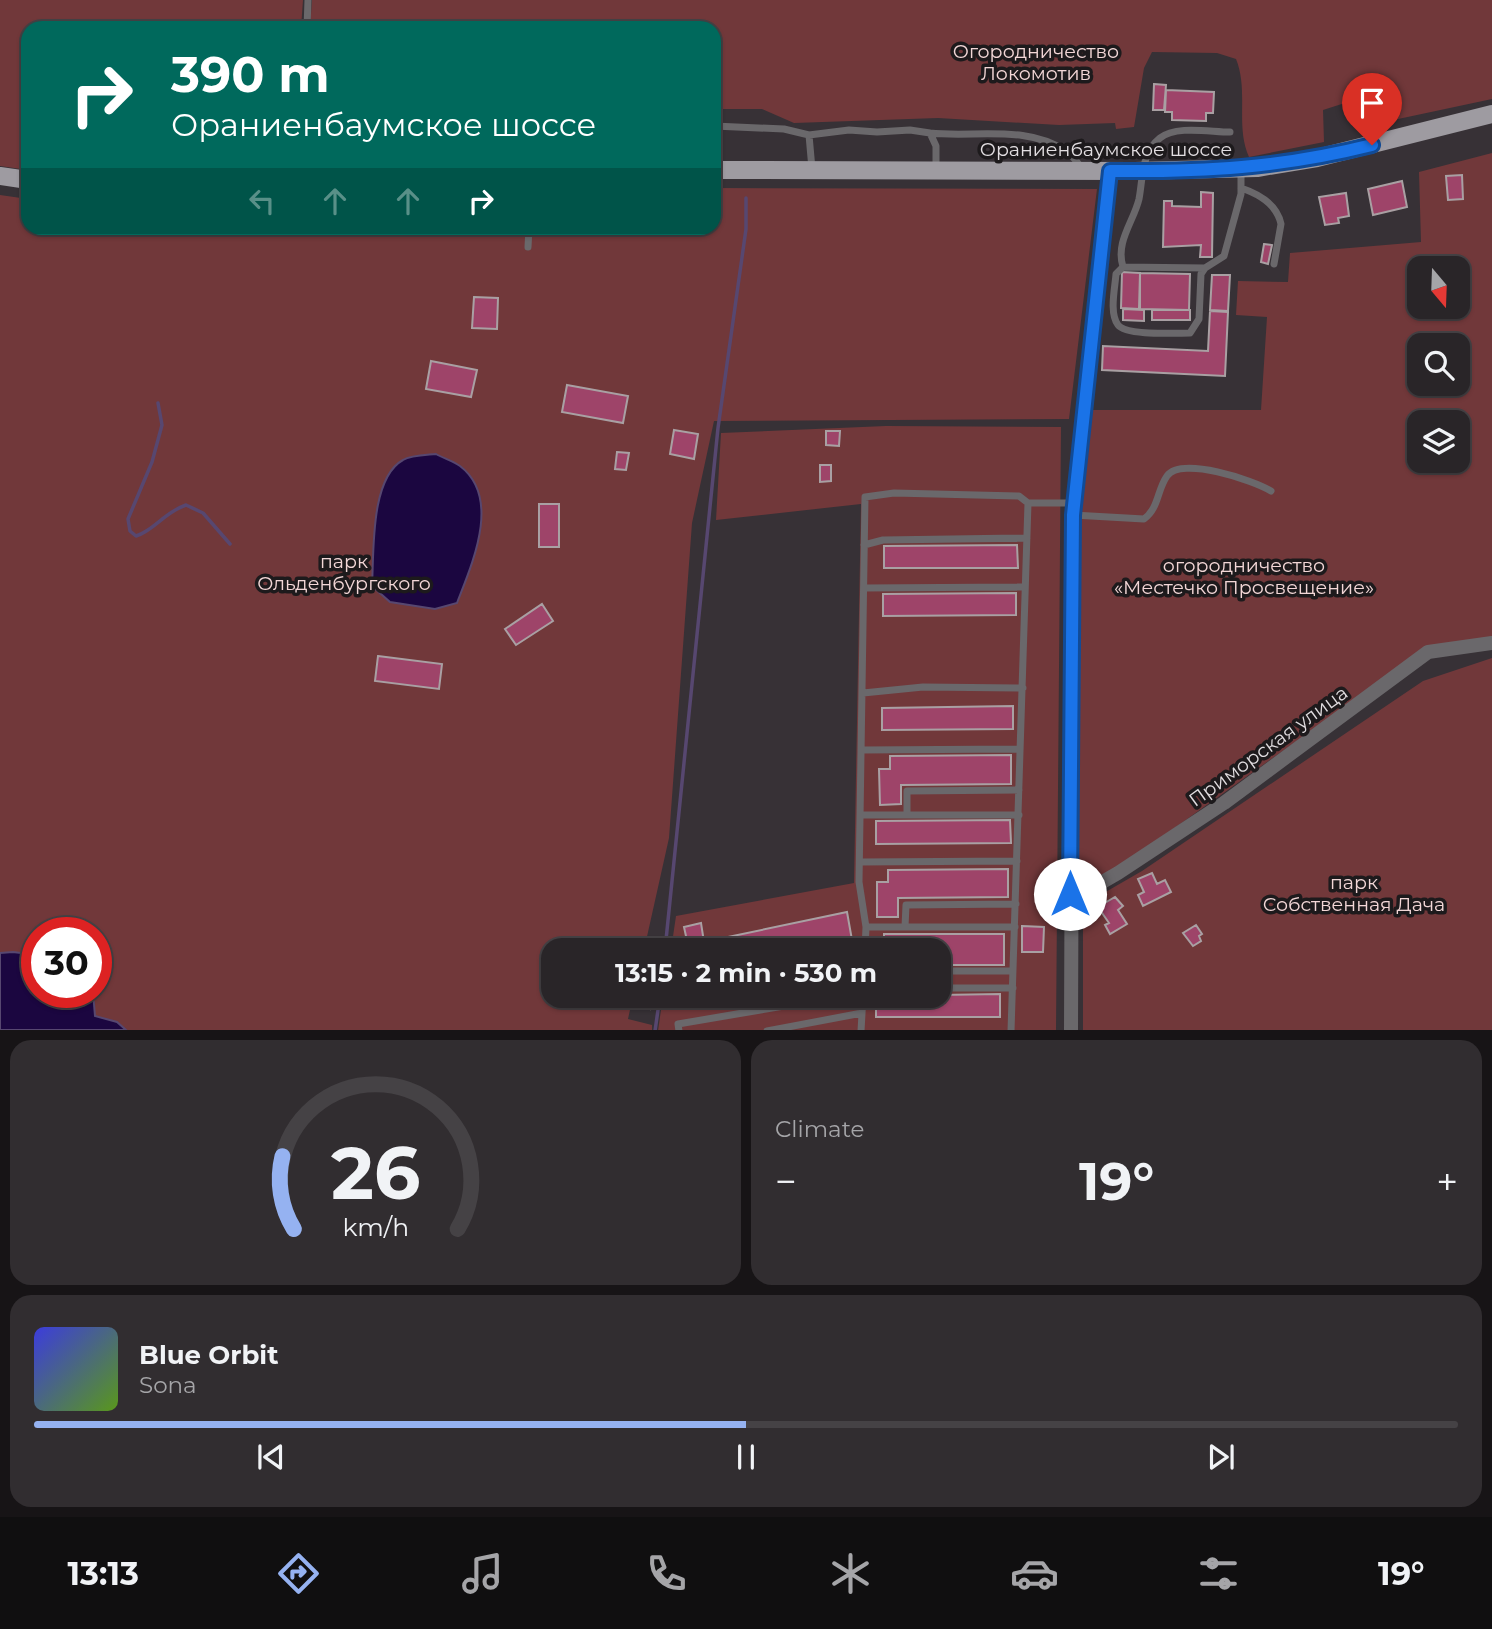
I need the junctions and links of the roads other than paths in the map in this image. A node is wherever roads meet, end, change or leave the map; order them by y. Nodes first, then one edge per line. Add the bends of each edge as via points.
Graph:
1 (308, 0) edge
2 (307, 21) edge
3 (1492, 114) edge
4 (721, 126) edge
5 (1230, 132) dead end
6 (930, 133) junction
7 (809, 135) junction
8 (1241, 169) junction
9 (721, 170) edge
10 (812, 170) junction
11 (936, 170) junction
12 (1084, 171) junction
13 (1110, 171) junction
14 (1142, 171) junction
15 (0, 176) edge
16 (21, 179) edge
17 (1241, 188) junction
18 (529, 235) edge
19 (528, 247) dead end
20 (1274, 264) dead end
21 (1123, 267) junction
22 (1205, 268) junction
23 (1271, 491) dead end
24 (1028, 503) junction
25 (1074, 509) junction
26 (1027, 538) junction
27 (864, 545) junction
28 (1025, 587) junction
29 (864, 588) junction
30 (1492, 643) edge
31 (1023, 688) junction
32 (863, 692) junction
33 (1020, 749) junction
34 (862, 750) junction
35 (1019, 790) junction
36 (907, 815) junction
37 (1018, 815) junction
38 (861, 816) junction
39 (1017, 861) junction
40 (860, 862) junction
41 (1070, 894) junction
42 (1016, 904) junction
43 (866, 927) junction
44 (905, 927) junction
45 (1015, 927) junction
46 (866, 938) edge
47 (951, 971) edge
48 (1013, 971) junction
49 (951, 988) edge
50 (1013, 988) junction
51 (772, 1008) edge
52 (862, 1008) edge
53 (862, 1013) junction
54 (680, 1030) edge
55 (772, 1030) edge
56 (861, 1030) edge
57 (1012, 1030) edge
58 (1071, 1030) edge

1 - 2 lane
3 - 8 main road, Ораниенбаумское шоссе via 1317,158
4 - 7 lane via 784,129
5 - 14 lane via 1172,132 1158,139
6 - 7 lane via 849,130
6 - 11 lane via 936,146
6 - 12 lane via 1032,137 1067,152
7 - 10 lane
8 - 14 main road, Ораниенбаумское шоссе
8 - 17 lane
9 - 10 main road, Ораниенбаумское шоссе
10 - 11 main road, Ораниенбаумское шоссе
11 - 12 main road, Ораниенбаумское шоссе
12 - 13 main road, Ораниенбаумское шоссе
13 - 14 main road, Ораниенбаумское шоссе
13 - 25 street
14 - 21 lane via 1139,200 1123,239
15 - 16 main road
17 - 20 lane via 1264,199 1280,219
17 - 22 lane via 1224,256
18 - 19 lane
21 - 22 lane
21 - 22 lane via 1116,274 1114,313 1118,324 1127,331 1189,333 1199,320
23 - 25 lane via 1213,471 1178,468 1169,472 1154,509 1144,519
24 - 25 lane
24 - 26 lane
24 - 27 lane via 1019,496 894,493 865,497
25 - 41 street
26 - 27 lane via 883,540
26 - 28 lane
27 - 29 lane
28 - 29 lane
28 - 31 lane
29 - 32 lane
30 - 41 street, Приморская улица via 1428,652 1224,803 1118,873 1079,894
31 - 32 lane
31 - 33 lane
32 - 34 lane
33 - 34 lane
33 - 35 lane
34 - 38 lane
35 - 36 lane via 907,791
35 - 37 lane
36 - 37 lane
36 - 38 lane
37 - 39 lane
38 - 40 lane
39 - 40 lane
39 - 42 lane
40 - 43 lane
41 - 58 street
42 - 44 lane via 906,905
42 - 45 lane
43 - 44 lane
43 - 46 lane
44 - 45 lane
45 - 48 lane
47 - 48 lane
48 - 50 lane
49 - 50 lane
50 - 57 lane
51 - 54 lane via 678,1024
52 - 53 lane
53 - 55 lane
53 - 56 lane

